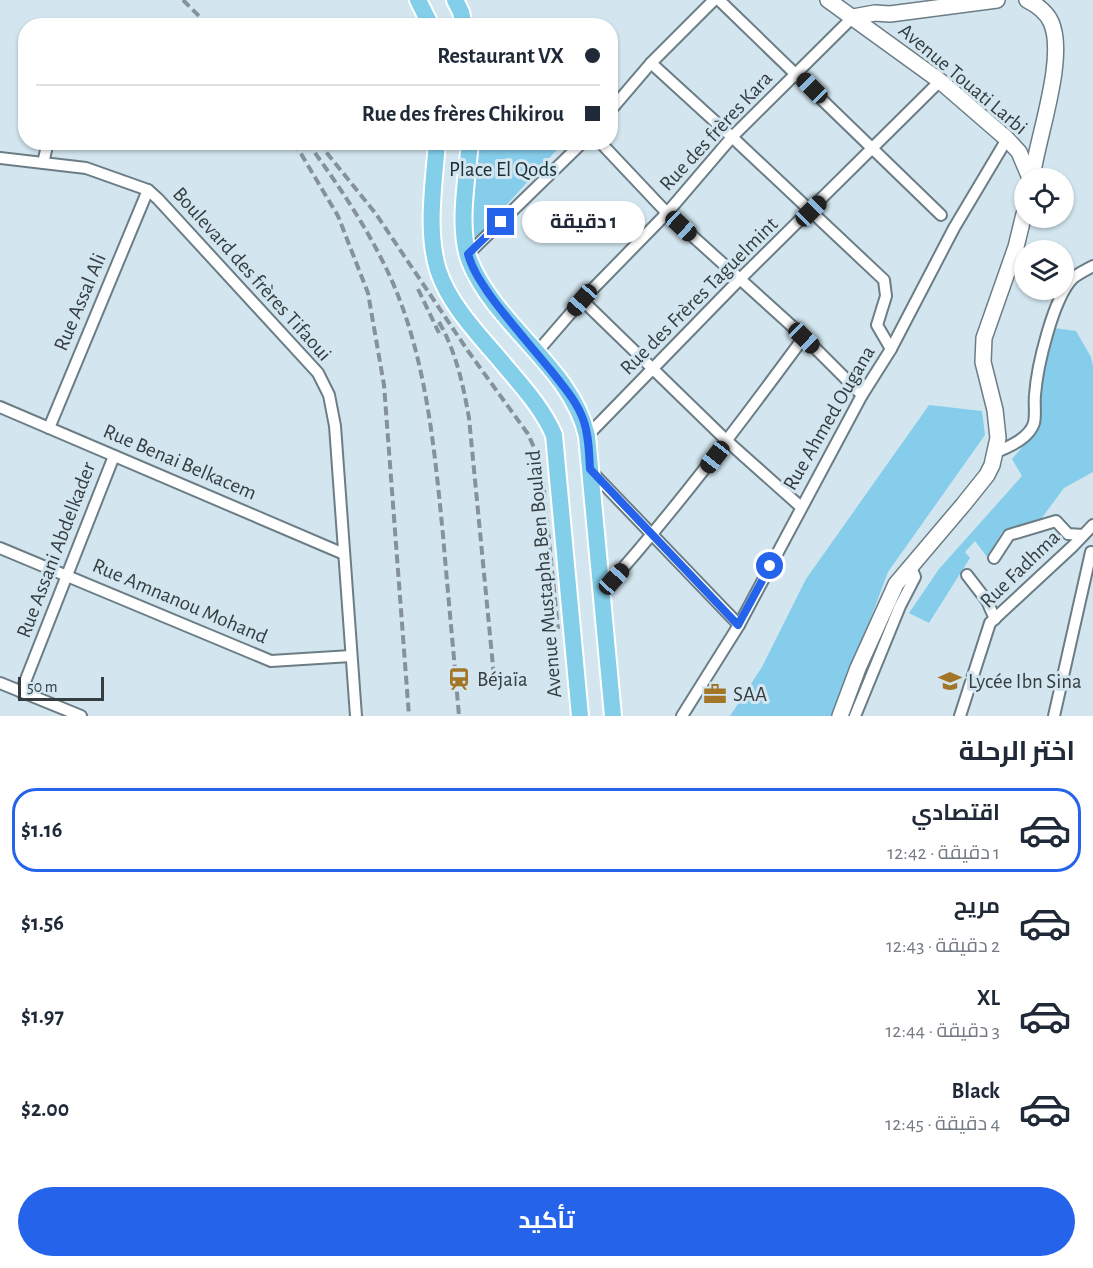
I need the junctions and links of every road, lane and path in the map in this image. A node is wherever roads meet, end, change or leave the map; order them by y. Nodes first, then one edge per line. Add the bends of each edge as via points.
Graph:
1 (418, 0) edge
2 (455, 0) edge
3 (714, 0) edge
4 (719, 0) edge
5 (828, 0) edge
6 (997, 0) edge
7 (1028, 0) edge
8 (917, 5) edge
9 (853, 17) junction
10 (427, 18) edge
11 (462, 18) edge
12 (651, 63) junction
13 (796, 73) junction
14 (940, 81) junction
15 (618, 102) edge
16 (732, 137) junction
17 (1041, 137) junction
18 (1007, 139) junction
19 (873, 149) junction
20 (46, 150) edge
21 (437, 150) edge
22 (469, 150) edge
23 (575, 150) edge
24 (608, 150) edge
25 (0, 158) edge
26 (43, 163) junction
27 (1026, 168) edge
28 (1033, 168) edge
29 (148, 190) junction
30 (811, 211) junction
31 (667, 213) junction
32 (941, 215) dead end
33 (1021, 228) edge
34 (468, 254) junction
35 (1093, 267) edge
36 (739, 280) junction
37 (582, 300) junction
38 (804, 338) junction
39 (891, 349) junction
40 (537, 352) junction
41 (654, 369) junction
42 (862, 395) junction
43 (0, 407) edge
44 (49, 428) junction
45 (587, 436) junction
46 (727, 441) junction
47 (994, 453) junction
48 (114, 456) junction
49 (590, 469) junction
50 (801, 507) junction
51 (1093, 525) edge
52 (1083, 535) junction
53 (653, 536) junction
54 (1074, 546) junction
55 (0, 548) edge
56 (1092, 552) edge
57 (344, 554) junction
58 (994, 558) dead end
59 (910, 566) junction
60 (67, 575) junction
61 (968, 575) dead end
62 (601, 593) junction
63 (995, 619) junction
64 (738, 625) junction
65 (351, 656) junction
66 (0, 683) edge
67 (21, 692) junction
68 (81, 716) edge
69 (356, 716) edge
70 (580, 716) edge
71 (613, 716) edge
72 (682, 716) edge
73 (840, 716) edge
74 (855, 716) edge
75 (960, 716) edge
76 (1054, 716) edge

1 - 10 main road
2 - 11 main road
3 - 12 street
4 - 13 street
5 - 9 main road, Avenue Touati Larbi
6 - 8 main road
7 - 17 main road via 1051,21 1055,39
8 - 9 main road
9 - 13 street, Rue des frères Kara
9 - 14 main road, Avenue Touati Larbi
12 - 15 street
12 - 16 street
13 - 16 street, Rue des frères Kara
13 - 19 street
14 - 18 main road, Avenue Touati Larbi
14 - 19 street, Rue des Frères Taguelmint
16 - 30 street
16 - 31 street, Rue des frères Kara
17 - 18 main road via 1029,147
17 - 28 main road
18 - 27 main road, Avenue Touati Larbi
18 - 39 street, Rue Ahmed Ougana via 954,228
19 - 30 street, Rue des Frères Taguelmint
19 - 32 street
20 - 26 street
21 - 70 main road, Avenue Mustapha Ben Boulaid via 432,233 439,272 452,298 537,406 554,435
22 - 34 main road via 465,214
23 - 34 street
24 - 31 street
25 - 26 street, Boulevard des frères Tifaoui
26 - 29 street, Boulevard des frères Tifaoui via 86,168
29 - 44 street, Rue Assal Ali
29 - 57 street, Boulevard des frères Tifaoui via 318,373 335,426
30 - 36 street, Rue des Frères Taguelmint
30 - 39 street via 884,280 886,296 878,325
31 - 36 street
31 - 37 street, Rue des frères Kara
33 - 47 main road via 984,338 983,362 998,438
34 - 40 main road via 480,281
35 - 47 street via 1074,278 1065,290 1048,331 1035,394 1034,423 1011,446
36 - 38 street
36 - 41 street, Rue des Frères Taguelmint
37 - 40 street, Rue des frères Kara
37 - 41 street
38 - 42 street
38 - 46 street
39 - 42 street, Rue Ahmed Ougana
40 - 45 main road via 577,406
41 - 45 street, Rue des Frères Taguelmint
41 - 46 street
42 - 50 street, Rue Ahmed Ougana
43 - 44 street, Rue Benai Belkacem
44 - 48 street, Rue Benai Belkacem
45 - 49 main road
46 - 50 street
46 - 53 street
47 - 59 main road via 987,475
48 - 57 street, Rue Benai Belkacem
48 - 60 street, Rue Assani Abdelkader
49 - 53 street
49 - 62 main road
50 - 64 street, Rue Ahmed Ougana
51 - 52 street, Rue Fadhma
52 - 54 street, Rue Fadhma
52 - 58 street via 1068,534 1056,520 1009,535
53 - 62 street
53 - 64 street
54 - 56 street
54 - 63 street, Rue Fadhma
55 - 60 street, Rue Amnanou Mohand
56 - 76 street
57 - 65 street, Boulevard des frères Tifaoui
59 - 73 main road via 885,605
59 - 74 street via 915,577
60 - 65 street, Rue Amnanou Mohand via 271,661
60 - 67 street, Rue Assani Abdelkader
61 - 63 street
62 - 71 main road
63 - 75 street, Rue Fadhma via 990,622
64 - 72 street, Rue Ahmed Ougana
65 - 69 street, Boulevard des frères Tifaoui
66 - 67 street
67 - 68 street

